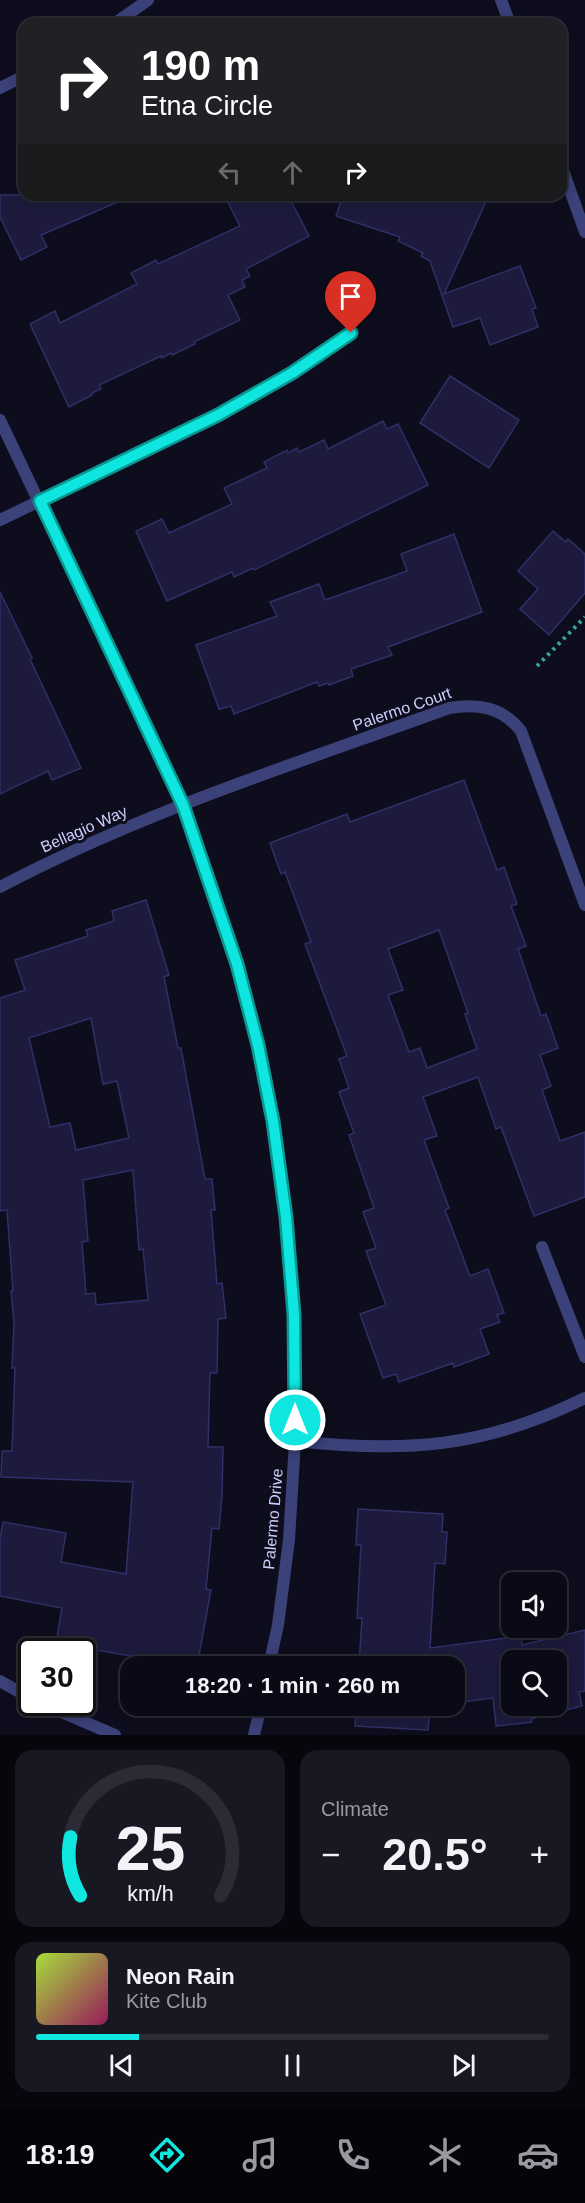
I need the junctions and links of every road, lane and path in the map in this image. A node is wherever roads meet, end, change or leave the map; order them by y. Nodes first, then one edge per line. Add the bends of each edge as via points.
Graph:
1 (148, 0) edge
2 (501, 0) edge
3 (122, 18) edge
4 (508, 18) edge
5 (18, 79) edge
6 (0, 88) edge
7 (567, 182) edge
8 (585, 232) edge
9 (351, 333) dead end
10 (0, 420) edge
11 (40, 501) junction
12 (0, 520) edge
13 (585, 617) edge
14 (537, 666) dead end
15 (183, 805) junction
16 (0, 887) edge
17 (585, 905) edge
18 (542, 1247) dead end
19 (585, 1357) edge
20 (585, 1398) edge
21 (295, 1441) junction
22 (271, 1656) edge
23 (0, 1682) edge
24 (18, 1692) edge
25 (71, 1716) edge
26 (259, 1716) edge
27 (116, 1735) edge
28 (254, 1735) edge

1 - 3 street
2 - 4 street
5 - 6 street
7 - 8 street
9 - 11 street via 292,373 218,415
10 - 11 street, Palermo Drive
11 - 12 street
11 - 15 street, Palermo Drive
13 - 14 path
15 - 16 street, Bellagio Way
15 - 17 street, Palermo Court via 449,708 490,708 514,722 521,731
15 - 21 street, Palermo Drive via 237,964 273,1121 294,1315
18 - 19 street
20 - 21 street via 532,1421 434,1445 378,1447
21 - 22 street, Palermo Drive via 289,1540
23 - 24 street
25 - 27 street
26 - 28 street

